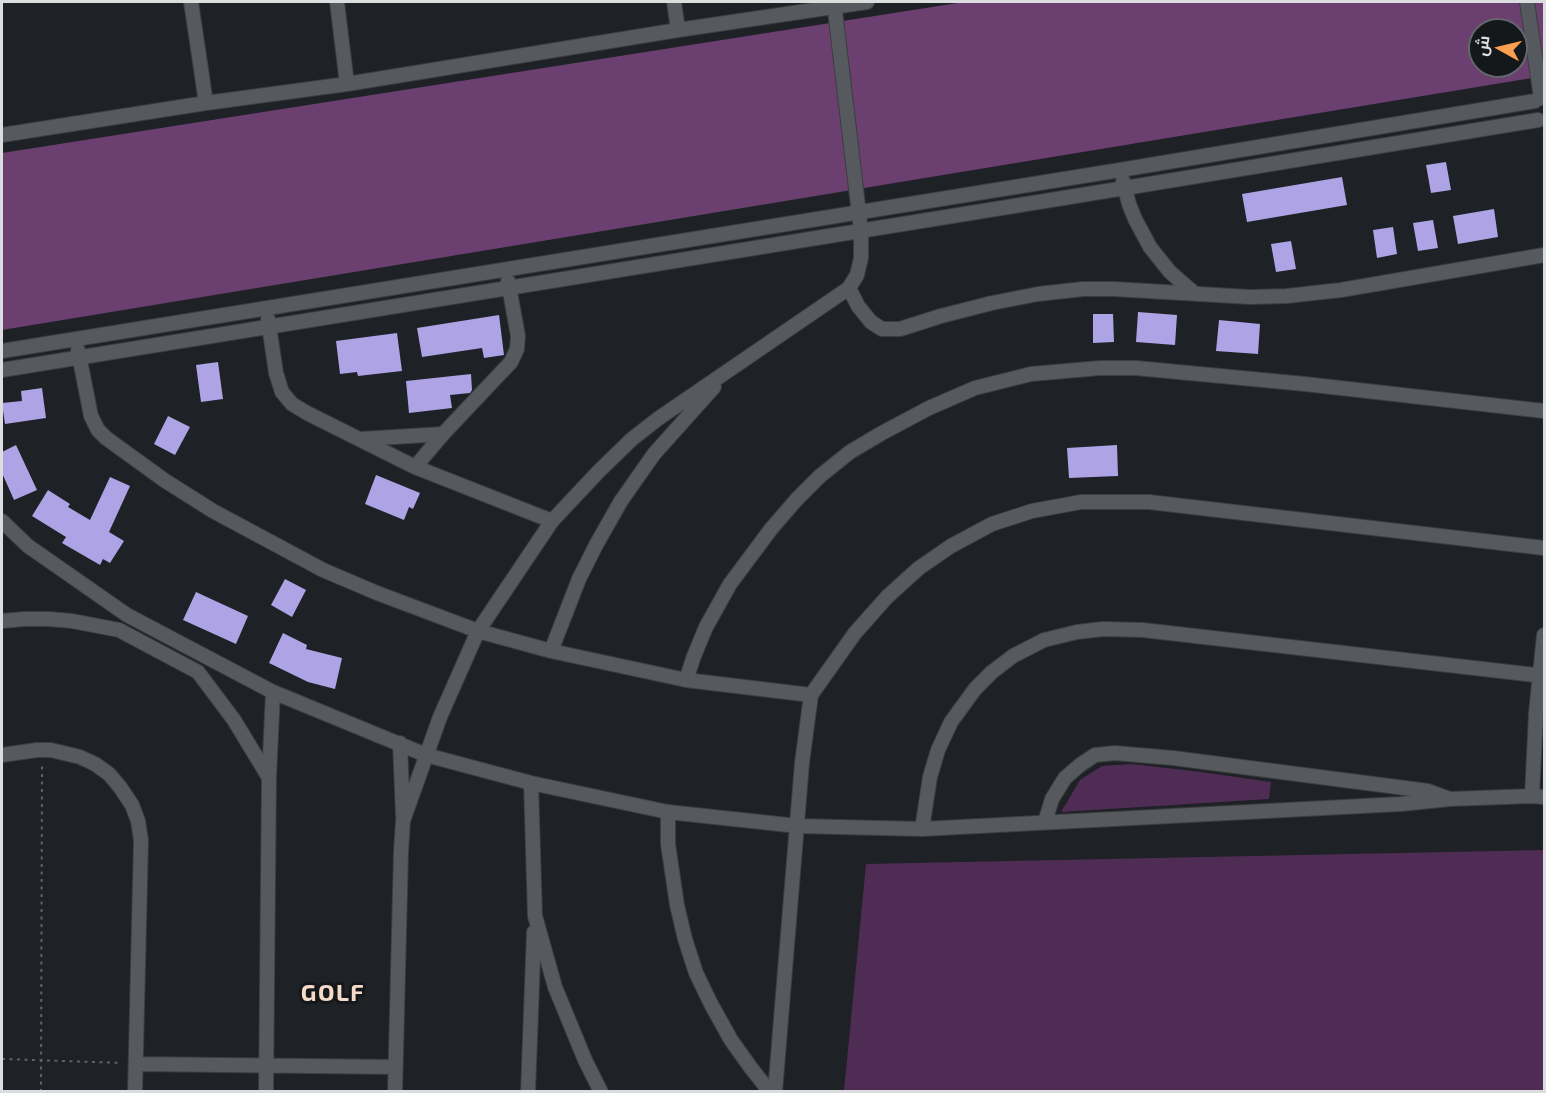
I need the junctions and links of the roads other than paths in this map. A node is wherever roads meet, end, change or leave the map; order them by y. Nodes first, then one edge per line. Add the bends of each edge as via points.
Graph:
1 (191, 2) edge
2 (337, 2) edge
3 (674, 2) edge
4 (867, 2) edge
5 (1527, 2) edge
6 (834, 4) edge
7 (678, 30) junction
8 (347, 84) junction
9 (1540, 99) edge
10 (206, 103) junction
11 (1541, 120) edge
12 (2, 135) edge
13 (1120, 170) junction
14 (1125, 188) junction
15 (859, 213) junction
16 (861, 231) junction
17 (1545, 255) edge
18 (506, 270) junction
19 (510, 288) junction
20 (849, 288) junction
21 (1194, 293) junction
22 (266, 308) junction
23 (269, 326) junction
24 (76, 339) junction
25 (2, 351) edge
26 (80, 357) junction
27 (2, 369) edge
28 (731, 370) junction
29 (1545, 411) edge
30 (443, 434) junction
31 (359, 439) junction
32 (414, 467) junction
33 (552, 520) junction
34 (2, 521) edge
35 (1545, 548) edge
36 (127, 615) junction
37 (2, 621) edge
38 (119, 630) junction
39 (478, 631) junction
40 (1545, 635) edge
41 (550, 651) junction
42 (207, 657) junction
43 (198, 672) junction
44 (1542, 676) edge
45 (686, 680) junction
46 (273, 692) junction
47 (811, 695) junction
48 (400, 743) junction
49 (2, 755) edge
50 (426, 755) junction
51 (269, 777) junction
52 (531, 783) junction
53 (1538, 796) edge
54 (1450, 799) junction
55 (668, 812) junction
56 (403, 821) junction
57 (1045, 822) junction
58 (798, 826) junction
59 (922, 829) junction
60 (535, 916) junction
61 (136, 1064) junction
62 (267, 1064) junction
63 (396, 1067) junction
64 (135, 1092) edge
65 (266, 1092) edge
66 (395, 1092) edge
67 (528, 1092) edge
68 (601, 1092) edge
69 (770, 1092) edge
70 (775, 1092) edge

1 - 10 street
2 - 8 street
3 - 7 street
4 - 6 street
5 - 9 street
6 - 7 street
6 - 15 street
7 - 8 street
8 - 10 street
9 - 11 street via 1532,105 1532,111
9 - 13 street
10 - 12 street
11 - 14 street
13 - 14 street
13 - 15 street
14 - 16 street
14 - 21 street via 1150,247
15 - 16 street
15 - 18 street
16 - 19 street
16 - 20 street via 861,258
17 - 21 street via 1298,295
18 - 19 street
18 - 22 street
19 - 23 street
19 - 30 street via 518,336 512,362
20 - 21 street via 858,306 882,329 1038,294 1083,289
20 - 28 street
22 - 23 street
22 - 24 street
23 - 26 street
23 - 31 street via 282,393 307,413
24 - 25 street
24 - 26 street
26 - 27 street
26 - 39 street via 91,416 98,430 164,480 323,570
28 - 33 street via 645,428
28 - 41 street via 654,454 621,501 579,579
29 - 45 street via 1136,368 1031,374 975,388 929,408 850,452 797,499 730,584 706,627
30 - 31 street
30 - 32 street
31 - 32 street
32 - 33 street
33 - 39 street
34 - 36 street via 28,546
35 - 47 street via 1149,502 1081,502 1032,511 992,524 919,568 855,633
36 - 38 street
36 - 42 street
37 - 38 street via 49,619
38 - 43 street
39 - 41 street
39 - 50 street
40 - 44 street
41 - 45 street
42 - 43 street
42 - 46 street
43 - 51 street
44 - 53 street via 1536,713
44 - 59 street via 1143,630 1103,629 1044,640 992,672 951,722 930,777
45 - 47 street
46 - 48 street
46 - 51 street
47 - 58 street
48 - 50 street
48 - 56 street
49 - 61 street via 42,750 67,753 109,774 132,805 141,840
50 - 52 street
50 - 56 street
51 - 62 street
52 - 55 street
52 - 60 street
53 - 54 street
54 - 57 street
54 - 57 street via 1428,791 1115,753 1095,756 1065,778 1052,799
55 - 58 street
55 - 69 street via 677,906 696,973 731,1040
56 - 63 street
57 - 59 street
58 - 59 street
58 - 70 street
60 - 67 street
60 - 68 street via 555,987
61 - 62 street
61 - 64 street
62 - 63 street
62 - 65 street
63 - 66 street

